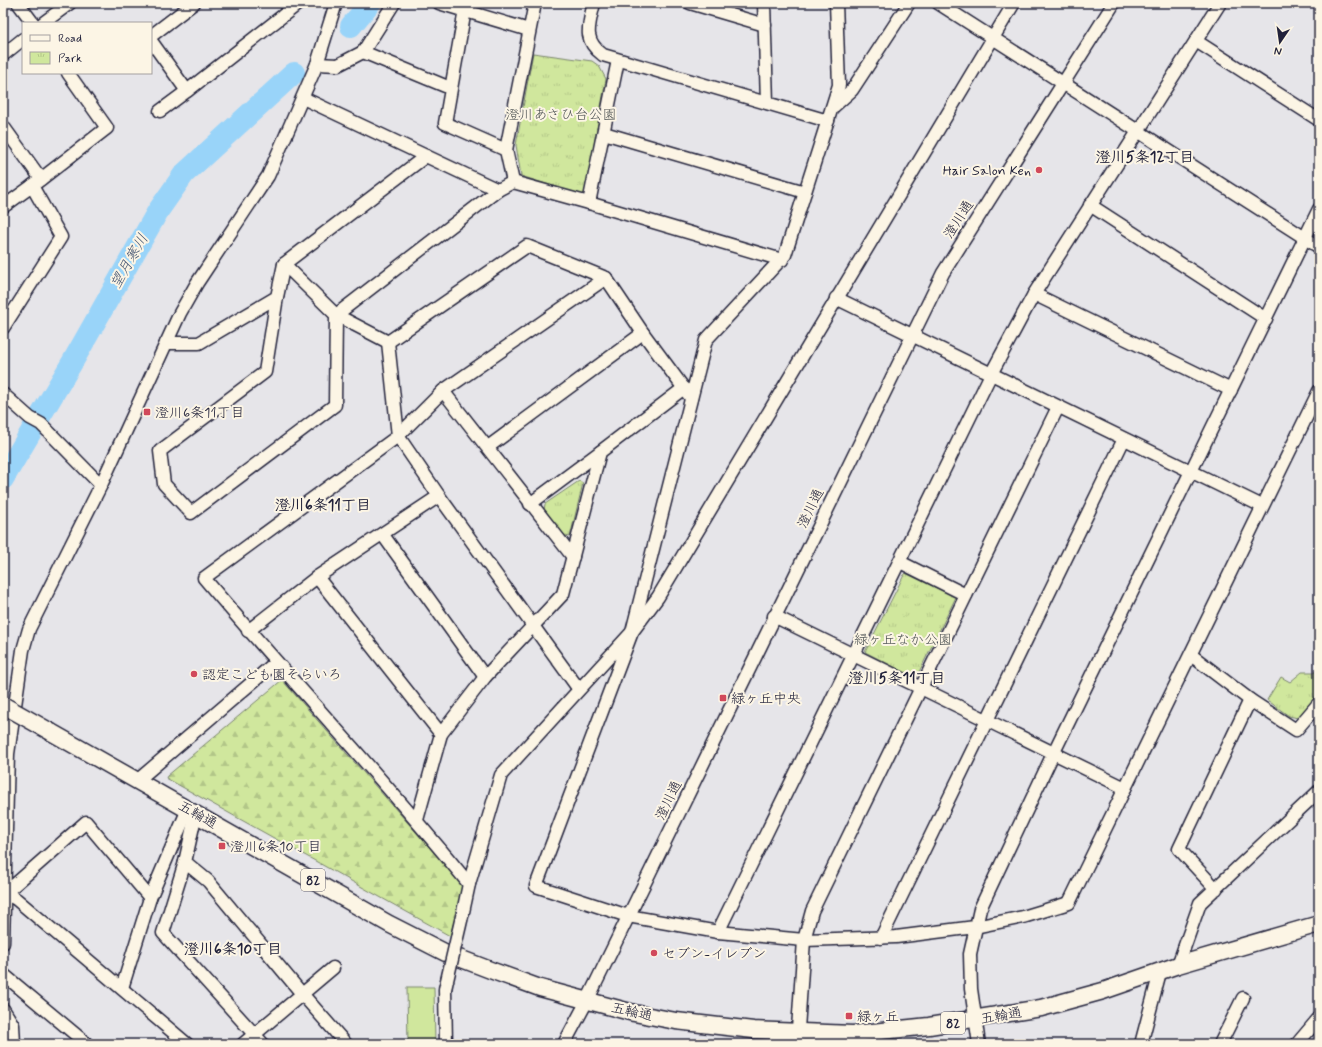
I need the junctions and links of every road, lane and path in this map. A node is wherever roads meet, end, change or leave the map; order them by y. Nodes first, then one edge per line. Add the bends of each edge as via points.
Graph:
1 (18, 3) edge
2 (70, 3) edge
3 (194, 3) edge
4 (299, 3) edge
5 (336, 3) edge
6 (394, 3) edge
7 (439, 3) edge
8 (535, 3) edge
9 (594, 3) edge
10 (690, 3) edge
11 (764, 3) edge
12 (836, 3) edge
13 (909, 3) edge
14 (938, 3) edge
15 (1014, 3) edge
16 (1114, 3) edge
17 (1220, 3) edge
18 (465, 10) junction
19 (32, 22) edge
20 (44, 22) edge
21 (765, 25) junction
22 (529, 30) junction
23 (152, 35) edge
24 (992, 37) junction
25 (22, 40) edge
26 (1196, 41) junction
27 (152, 42) edge
28 (363, 52) junction
29 (3, 55) edge
30 (618, 60) junction
31 (317, 64) junction
32 (69, 74) edge
33 (1063, 83) junction
34 (450, 88) junction
35 (187, 91) junction
36 (303, 98) junction
37 (767, 103) junction
38 (160, 111) dead end
39 (830, 115) junction
40 (1319, 120) edge
41 (4, 130) edge
42 (1137, 130) junction
43 (604, 134) junction
44 (506, 150) junction
45 (426, 156) junction
46 (512, 182) junction
47 (36, 183) junction
48 (498, 190) junction
49 (805, 192) junction
50 (589, 203) junction
51 (1090, 205) junction
52 (3, 207) edge
53 (1319, 209) edge
54 (1305, 238) junction
55 (1319, 247) edge
56 (782, 260) junction
57 (284, 264) junction
58 (606, 278) junction
59 (1034, 294) junction
60 (277, 297) junction
61 (836, 298) junction
62 (336, 315) junction
63 (1266, 319) junction
64 (3, 328) edge
65 (643, 334) junction
66 (912, 334) junction
67 (388, 342) junction
68 (166, 343) junction
69 (991, 374) junction
70 (684, 388) junction
71 (1231, 390) junction
72 (443, 391) junction
73 (1319, 391) edge
74 (3, 394) edge
75 (691, 398) junction
76 (1058, 407) junction
77 (398, 436) junction
78 (1124, 439) junction
79 (488, 447) junction
80 (600, 452) junction
81 (1191, 472) junction
82 (101, 485) junction
83 (439, 496) junction
84 (530, 504) junction
85 (1262, 506) junction
86 (383, 535) junction
87 (573, 557) junction
88 (900, 562) junction
89 (318, 577) junction
90 (966, 594) junction
91 (774, 616) junction
92 (533, 626) junction
93 (248, 631) junction
94 (632, 632) junction
95 (854, 655) junction
96 (1191, 655) junction
97 (276, 662) junction
98 (485, 677) junction
99 (578, 688) junction
100 (921, 688) junction
101 (1250, 700) junction
102 (1319, 703) edge
103 (3, 705) edge
104 (987, 720) junction
105 (7, 729) edge
106 (441, 734) junction
107 (1053, 754) junction
108 (5, 755) edge
109 (138, 780) junction
110 (1125, 788) junction
111 (1319, 791) edge
112 (192, 811) junction
113 (417, 820) junction
114 (185, 862) junction
115 (469, 884) junction
116 (1216, 889) junction
117 (4, 894) edge
118 (150, 898) junction
119 (628, 916) junction
120 (1314, 926) edge
121 (975, 927) junction
122 (718, 932) junction
123 (881, 938) junction
124 (804, 940) junction
125 (3, 943) edge
126 (1178, 965) junction
127 (333, 968) dead end
128 (1160, 972) junction
129 (3, 974) edge
130 (122, 988) junction
131 (303, 995) junction
132 (1243, 998) dead end
133 (587, 1001) junction
134 (3, 1009) edge
135 (1319, 1018) edge
136 (975, 1020) junction
137 (255, 1034) junction
138 (797, 1038) edge
139 (14, 1044) edge
140 (87, 1044) edge
141 (187, 1044) edge
142 (243, 1044) edge
143 (263, 1044) edge
144 (346, 1044) edge
145 (446, 1044) edge
146 (564, 1044) edge
147 (979, 1044) edge
148 (1141, 1044) edge
149 (1220, 1044) edge
150 (1297, 1044) edge

1 - 19 street
2 - 20 street
3 - 23 street
4 - 35 street
5 - 31 street
6 - 28 street
7 - 18 street
8 - 22 street
9 - 30 street via 588,30 591,43 603,55
10 - 21 street
11 - 21 street
12 - 39 street via 839,85
13 - 39 street via 852,90
14 - 24 street
15 - 24 street
16 - 33 street, 澄川通
17 - 26 street
18 - 22 street
18 - 34 street
21 - 37 street
22 - 44 street
24 - 33 street
24 - 61 street
25 - 29 street
26 - 40 street
26 - 42 street
27 - 35 street
28 - 31 street via 338,65
28 - 34 street
30 - 37 street
30 - 43 street
31 - 36 street
32 - 47 street via 107,128
33 - 42 street
33 - 66 street, 澄川通 via 956,249
34 - 44 street via 445,123
35 - 38 street
36 - 45 street
36 - 68 street via 268,176 197,282
37 - 39 street
39 - 49 street
41 - 47 street
42 - 51 street
42 - 54 street
43 - 49 street
43 - 50 street
44 - 46 street
45 - 48 street
45 - 57 street
46 - 48 street
46 - 50 street
47 - 52 street
47 - 64 street via 60,237
48 - 62 street
49 - 56 street
50 - 56 street
51 - 59 street
51 - 63 street
53 - 54 street
54 - 55 street
54 - 63 street
56 - 75 street via 706,340
57 - 60 street
57 - 62 street
58 - 65 street
58 - 67 street via 527,246
58 - 72 street
59 - 69 street
59 - 71 street
60 - 62 street via 265,372 160,451 164,484 191,513 336,405
60 - 68 street via 199,343
61 - 66 street
61 - 94 street via 658,597
62 - 67 street
63 - 71 street
65 - 70 street
65 - 79 street
66 - 69 street
66 - 91 street, 澄川通
67 - 77 street
68 - 82 street
69 - 76 street
69 - 88 street
70 - 75 street
70 - 80 street
71 - 81 street
72 - 77 street
72 - 79 street
73 - 85 street
74 - 82 street via 30,418 41,424
75 - 94 street
76 - 78 street
76 - 90 street
77 - 83 street
77 - 93 street via 204,578
78 - 81 street
78 - 104 street
79 - 84 street
80 - 84 street
80 - 87 street
81 - 85 street
81 - 107 street
82 - 105 street via 28,629
83 - 86 street
83 - 92 street
84 - 87 street
85 - 96 street
86 - 89 street
86 - 98 street
87 - 92 street via 563,594
88 - 90 street
88 - 95 street
89 - 93 street
89 - 106 street
90 - 100 street
91 - 95 street
91 - 119 street, 澄川通
92 - 98 street
92 - 99 street
93 - 97 street
94 - 99 street
94 - 119 street via 536,886
95 - 100 street
95 - 122 street
96 - 101 street
96 - 110 street
97 - 109 street
97 - 113 street
98 - 106 street
99 - 115 street via 501,775
100 - 104 street
100 - 124 street via 812,911
101 - 102 street via 1296,730
101 - 116 street via 1179,849
103 - 109 main road, 五輪通 / 82, bridge
104 - 107 street
104 - 123 street
105 - 108 street
106 - 113 street
107 - 110 street
107 - 121 street via 987,890
108 - 117 street
109 - 112 main road, 五輪通 / 82
110 - 121 street via 1070,903 1023,917
111 - 116 street
112 - 114 street
112 - 118 street
112 - 133 main road, 五輪通 / 82 via 390,924 446,953 540,988
113 - 115 street
114 - 131 street via 208,881
114 - 137 street via 163,933
115 - 145 street, bridge via 445,989
116 - 126 street via 1200,903
117 - 118 street via 86,822
117 - 125 street
117 - 130 street via 16,899
118 - 130 street
119 - 122 street
119 - 133 street, 澄川通
120 - 126 main road, 五輪通 / 82
121 - 123 street
121 - 136 street via 970,954
122 - 124 street
123 - 124 street
124 - 138 street
126 - 128 main road, 五輪通 / 82
127 - 131 street
128 - 136 main road, 五輪通 / 82 via 1041,1008
128 - 148 street
129 - 140 street
130 - 141 street
131 - 137 street
131 - 144 street
132 - 149 street
133 - 138 main road, 五輪通 / 82 via 676,1021
133 - 146 street, 澄川通
134 - 139 street via 13,1025
135 - 150 street
136 - 138 main road, 五輪通 / 82
136 - 147 street
137 - 142 street
137 - 143 street

